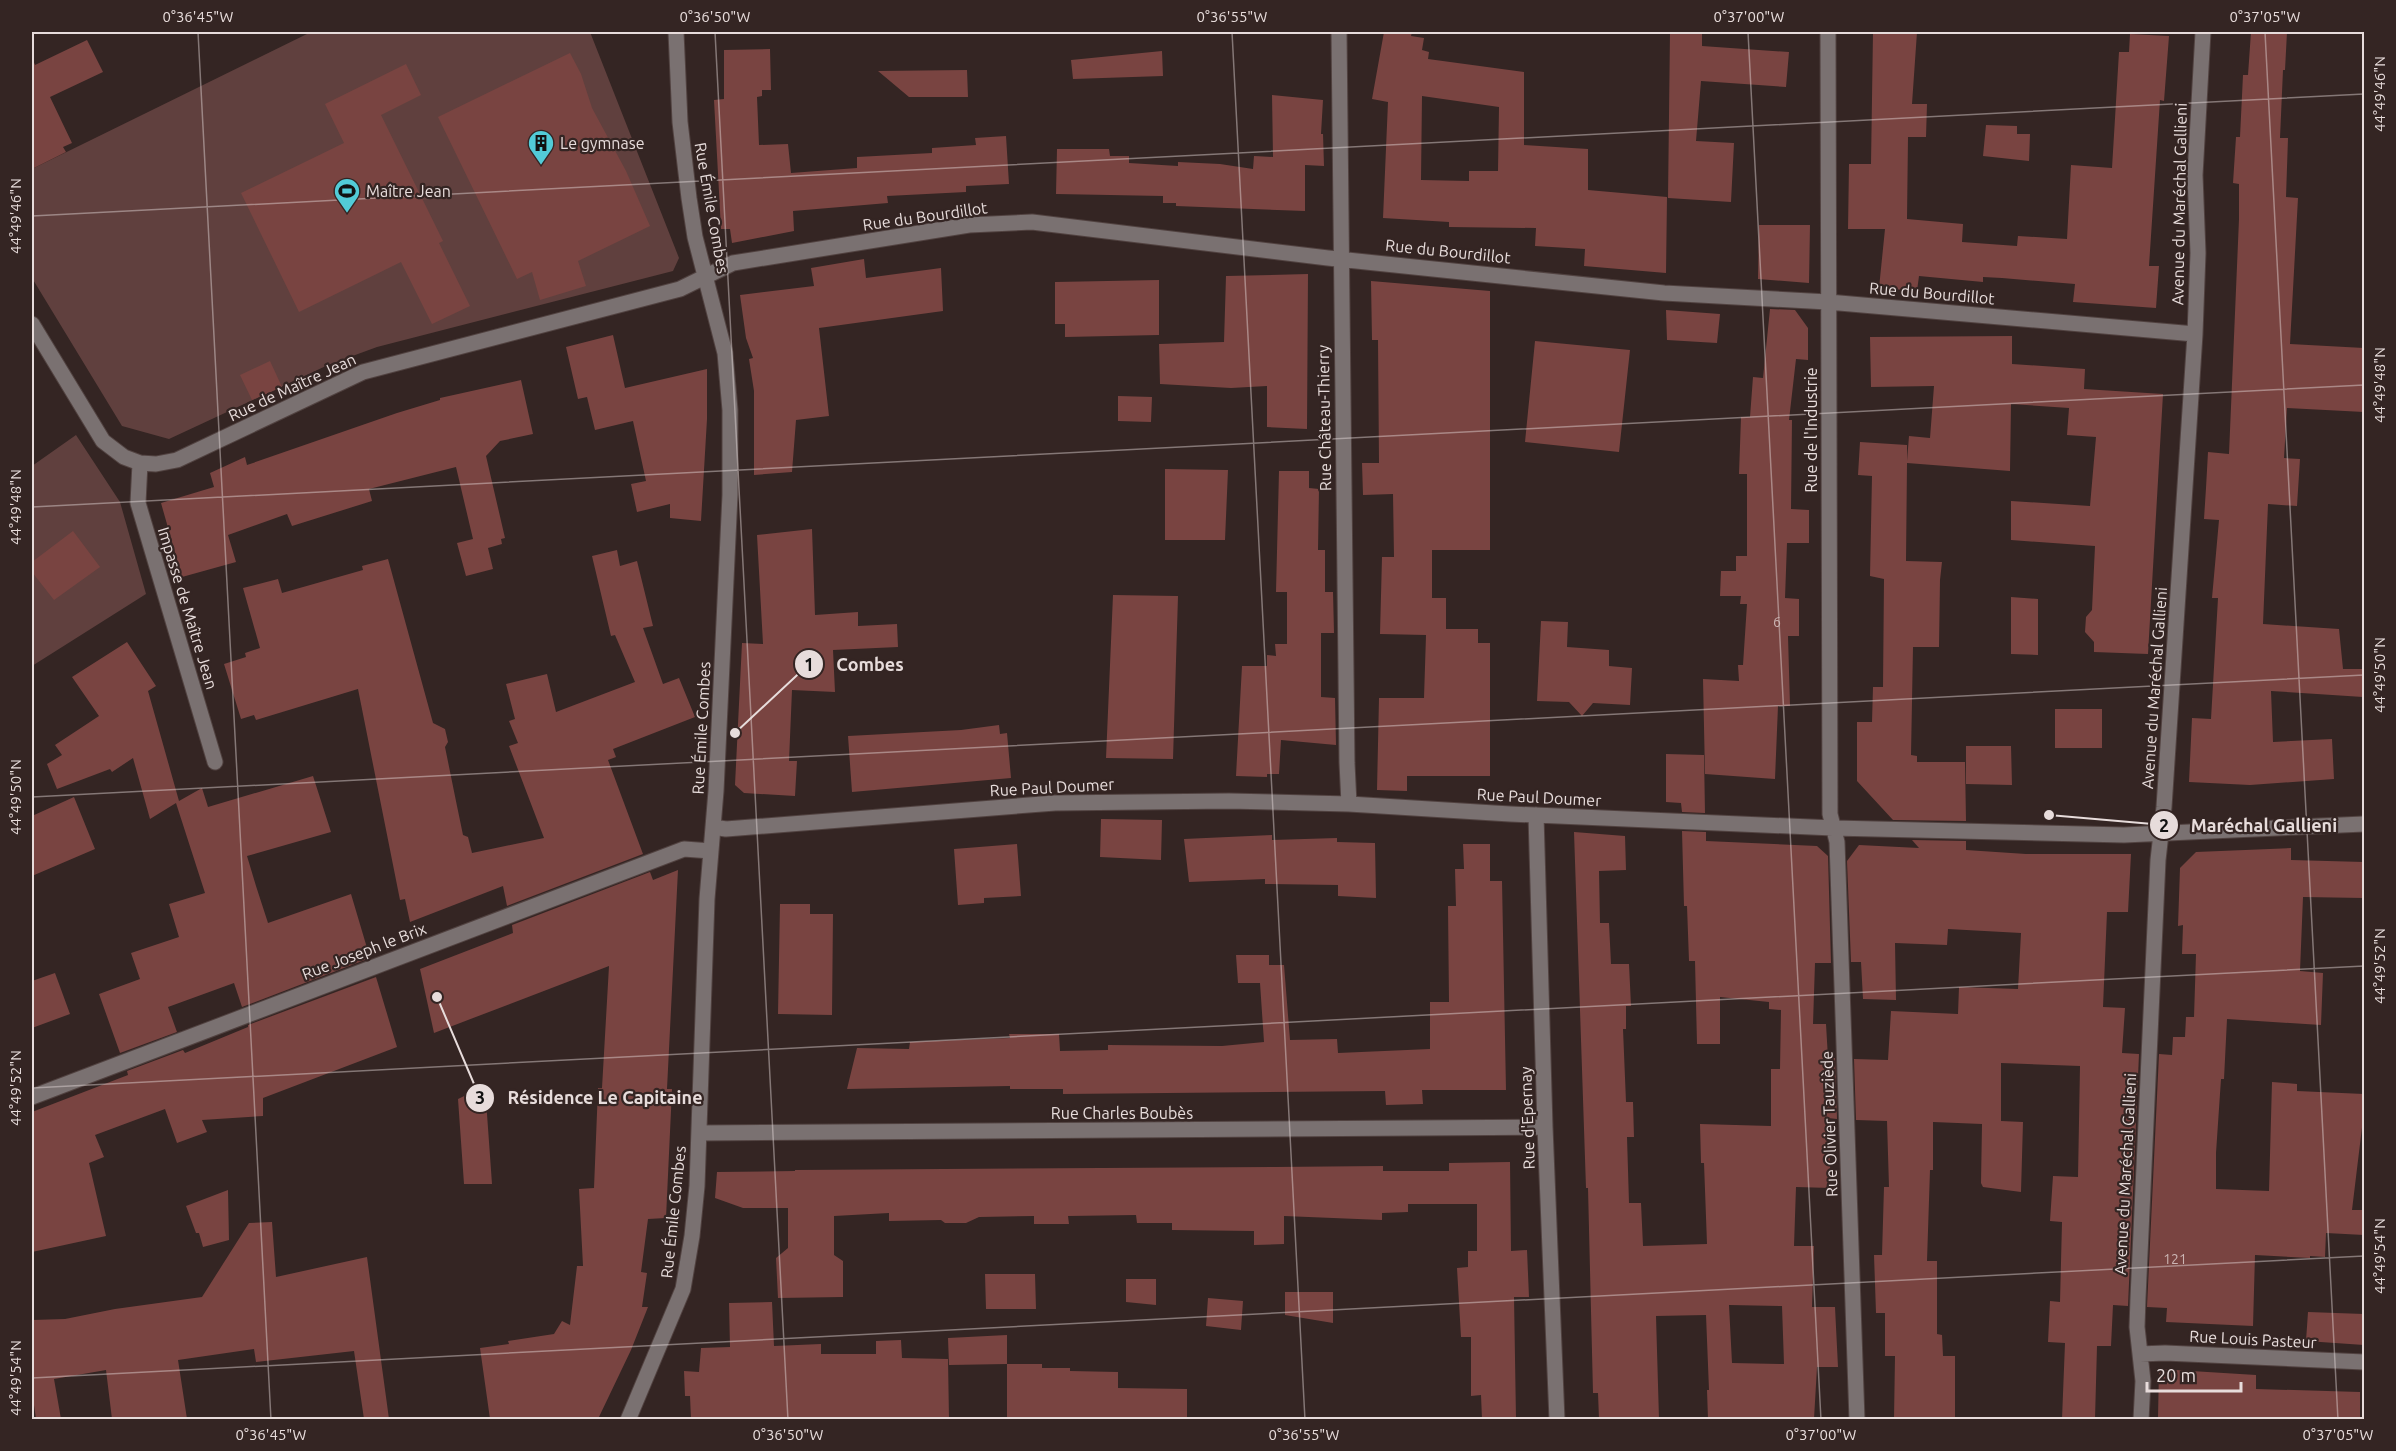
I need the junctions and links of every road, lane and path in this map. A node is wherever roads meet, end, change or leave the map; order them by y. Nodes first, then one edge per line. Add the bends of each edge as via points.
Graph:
1 (676, 32) edge
2 (1339, 32) edge
3 (1828, 32) edge
4 (2203, 32) edge
5 (1342, 258) junction
6 (704, 276) junction
7 (1828, 302) junction
8 (32, 324) edge
9 (2194, 334) junction
10 (140, 463) junction
11 (215, 762) dead end
12 (1349, 804) junction
13 (1536, 815) junction
14 (2364, 824) edge
15 (713, 827) junction
16 (1833, 828) junction
17 (2161, 833) junction
18 (711, 851) junction
19 (32, 1097) edge
20 (1545, 1126) junction
21 (699, 1133) junction
22 (2140, 1354) junction
23 (2364, 1362) edge
24 (628, 1419) edge
25 (1557, 1419) edge
26 (1857, 1419) edge
27 (2140, 1419) edge

1 - 6 street, Rue Émile Combes via 680,122
2 - 5 street, Rue Château-Thierry
3 - 7 street, Rue de l'Industrie
4 - 9 street, Avenue du Maréchal Gallieni
5 - 6 street, Rue du Bourdillot via 1032,222 969,225 733,262
5 - 7 street, Rue du Bourdillot via 1664,293
5 - 12 street, Rue Château-Thierry
6 - 10 street, Rue de Maître Jean via 680,289 363,372 177,460
6 - 15 street, Rue Émile Combes via 725,353 730,410 730,506
7 - 9 street, Rue du Bourdillot
7 - 16 street, Rue de l'Industrie
8 - 10 street via 103,441 124,457
9 - 17 street, Avenue du Maréchal Gallieni
10 - 11 street, Impasse de Maître Jean via 138,503
12 - 13 street, Rue Paul Doumer
12 - 15 street, Rue Paul Doumer via 1084,801
13 - 16 street, Rue Paul Doumer
13 - 20 street, Rue d'Epernay
14 - 17 street, Rue Paul Doumer
15 - 18 street, Rue Émile Combes
16 - 17 street, Rue Paul Doumer
16 - 26 street, Rue Olivier Tauziède via 1837,842
17 - 22 street, Avenue du Maréchal Gallieni via 2137,1327
18 - 19 street, Rue Joseph le Brix via 684,849
18 - 21 street, Rue Émile Combes
20 - 21 street, Rue Charles Boubès
20 - 25 street, Rue d'Epernay
21 - 24 street, Rue Émile Combes via 696,1196 683,1289
22 - 23 street, Rue Louis Pasteur
22 - 27 street, Avenue du Maréchal Gallieni

